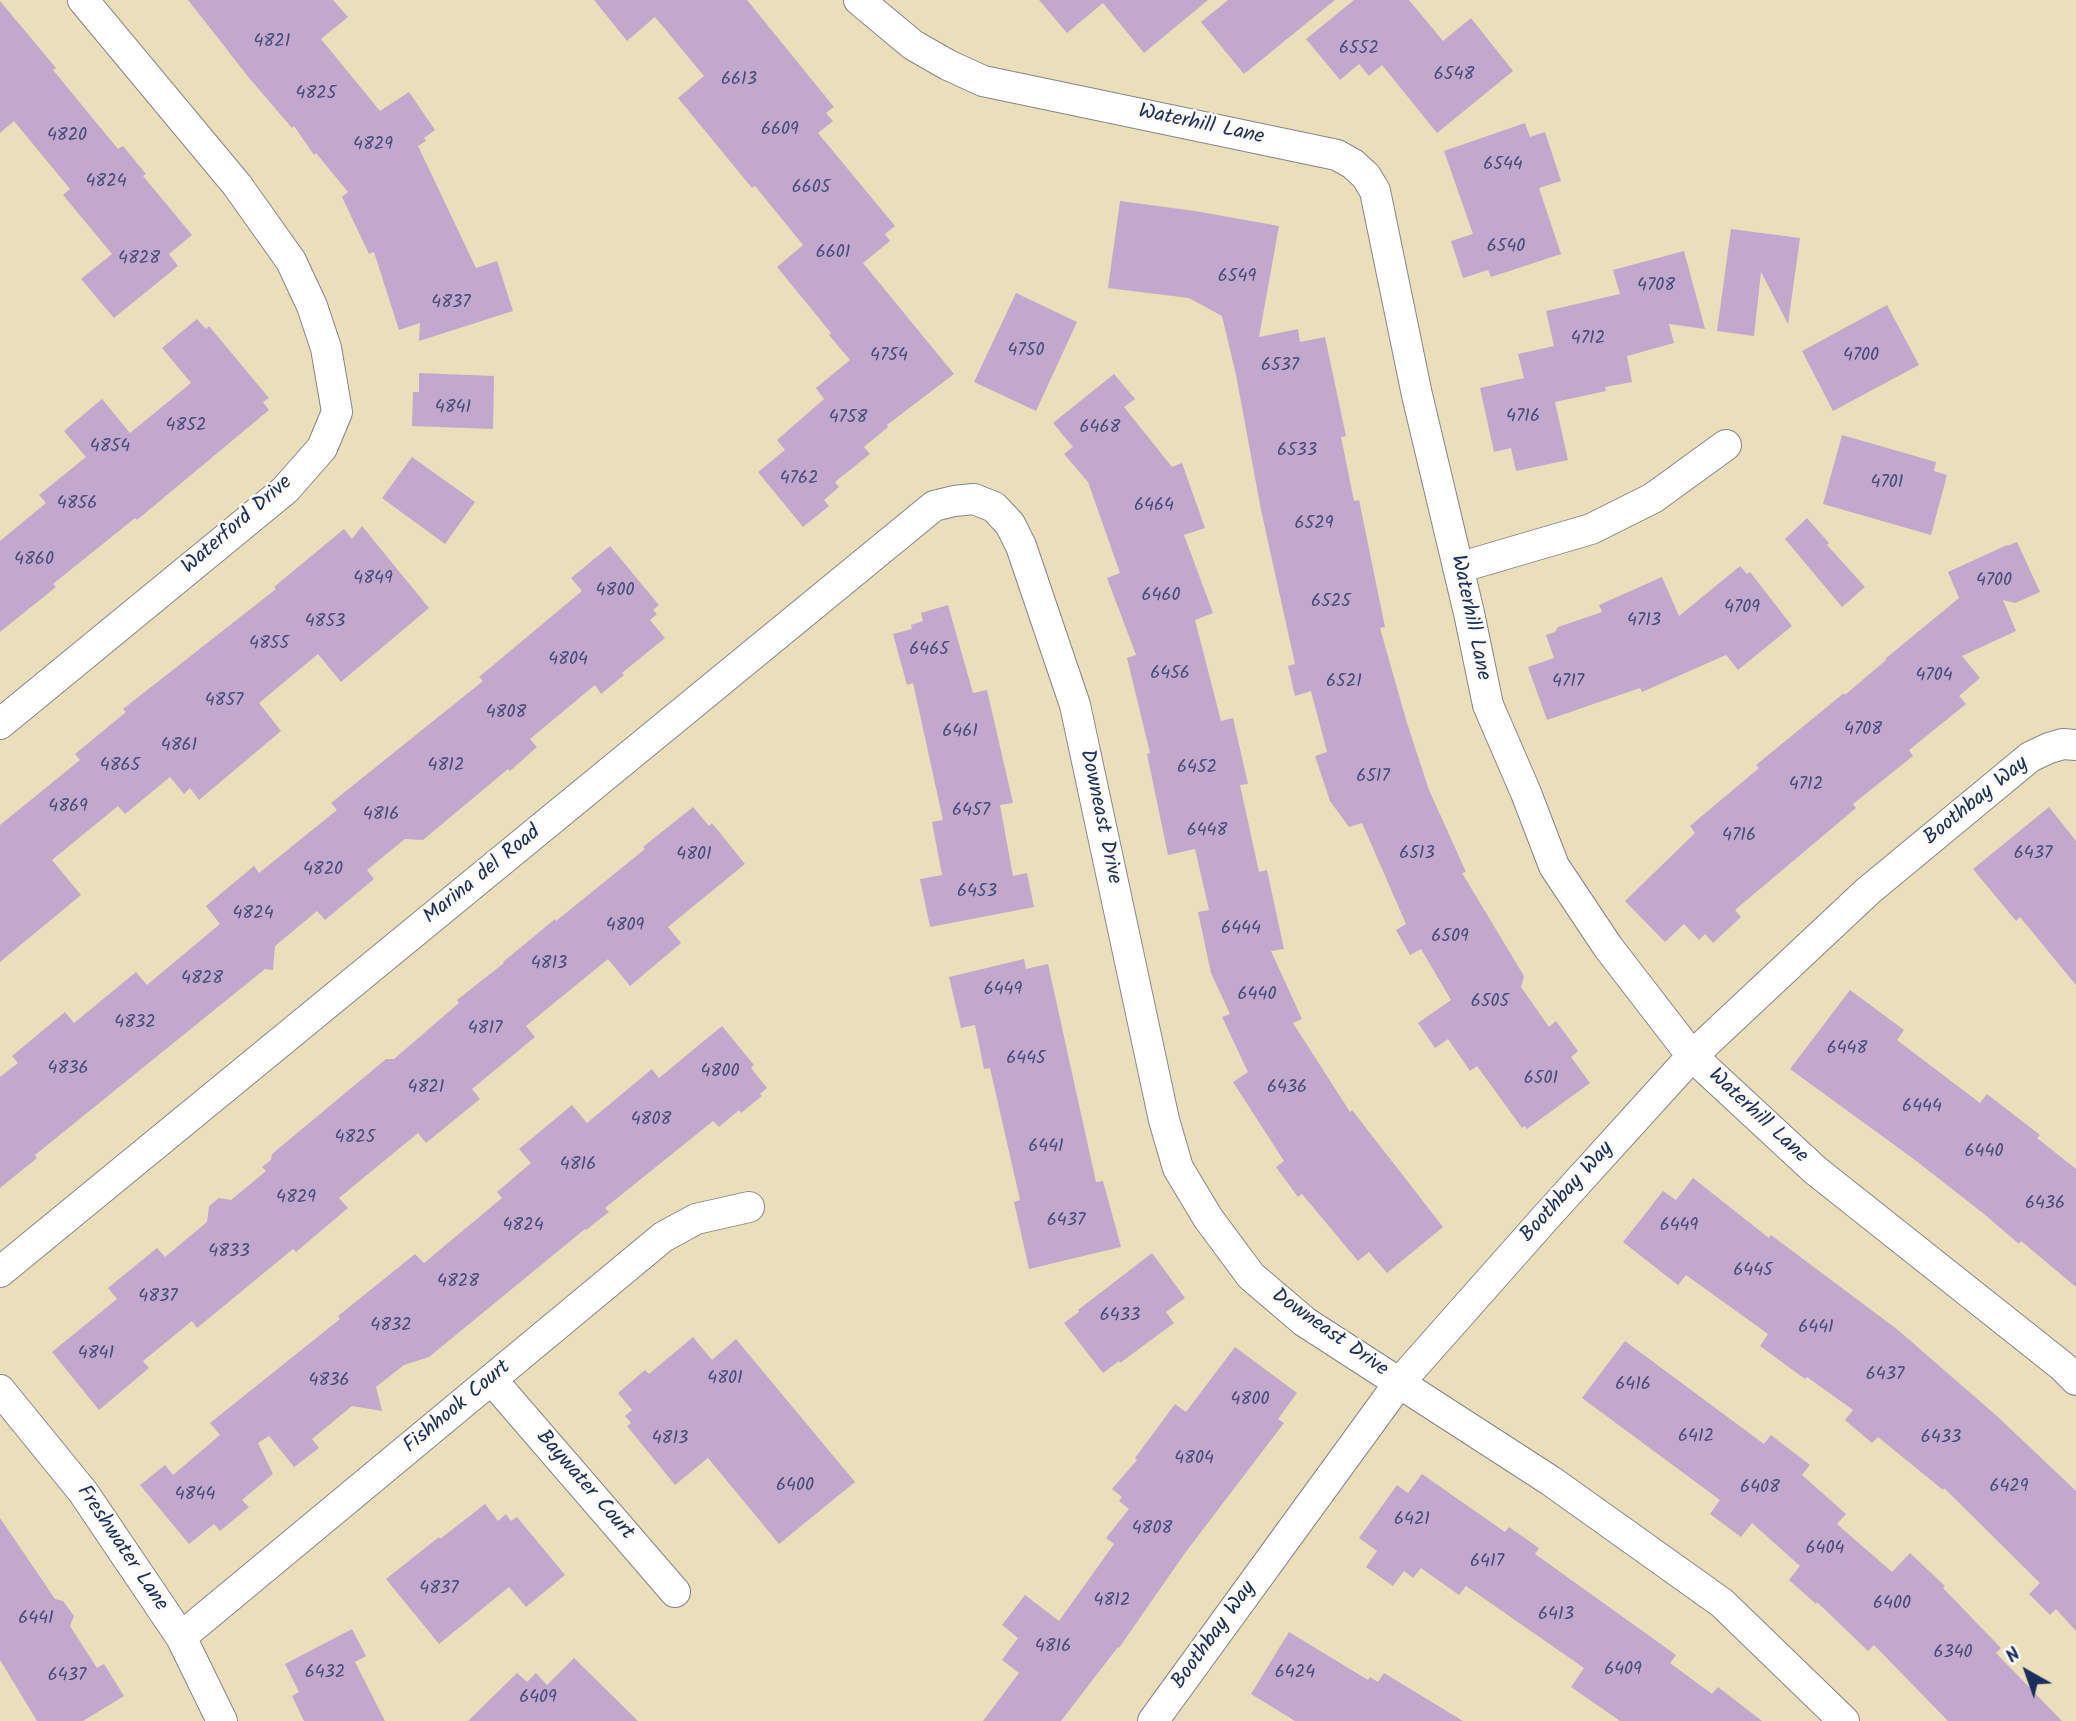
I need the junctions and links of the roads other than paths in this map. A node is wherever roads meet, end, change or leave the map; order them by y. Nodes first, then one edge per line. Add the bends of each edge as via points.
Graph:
1 (83, 0) edge
2 (859, 0) edge
3 (1726, 445) dead end
4 (974, 499) joint
5 (1458, 568) junction
6 (0, 724) edge
7 (2070, 744) edge
8 (1692, 1056) junction
9 (749, 1208) dead end
10 (0, 1272) edge
11 (492, 1380) junction
12 (2076, 1380) edge
13 (1399, 1382) junction
14 (0, 1390) edge
15 (675, 1592) dead end
16 (181, 1637) junction
17 (222, 1721) edge
18 (1153, 1721) edge
19 (1844, 1721) edge

1 - 6 street, Waterford Drive via 237,185 290,261 326,348 337,412 322,448 285,490
2 - 5 street, Waterhill Lane via 913,45 983,81 1337,155 1366,176 1375,191
3 - 5 street via 1653,498 1591,529
4 - 10 street, Marina del Road via 934,506
4 - 13 street, Downeast Drive via 994,508 1010,524 1021,546 1075,705 1178,1168 1251,1276 1305,1322
5 - 8 street, Waterhill Lane via 1488,705 1554,866 1608,947
7 - 8 street, Boothbay Way via 2031,757 1868,891
8 - 12 street, Waterhill Lane via 1815,1170
8 - 13 street, Boothbay Way
9 - 11 street, Fishhook Court via 696,1219 663,1237
11 - 15 street, Baywater Court
11 - 16 street, Fishhook Court
13 - 18 street, Boothbay Way
13 - 19 street, Downeast Drive via 1551,1481 1722,1603
14 - 16 street, Freshwater Lane via 83,1492
16 - 17 street, Freshwater Lane

